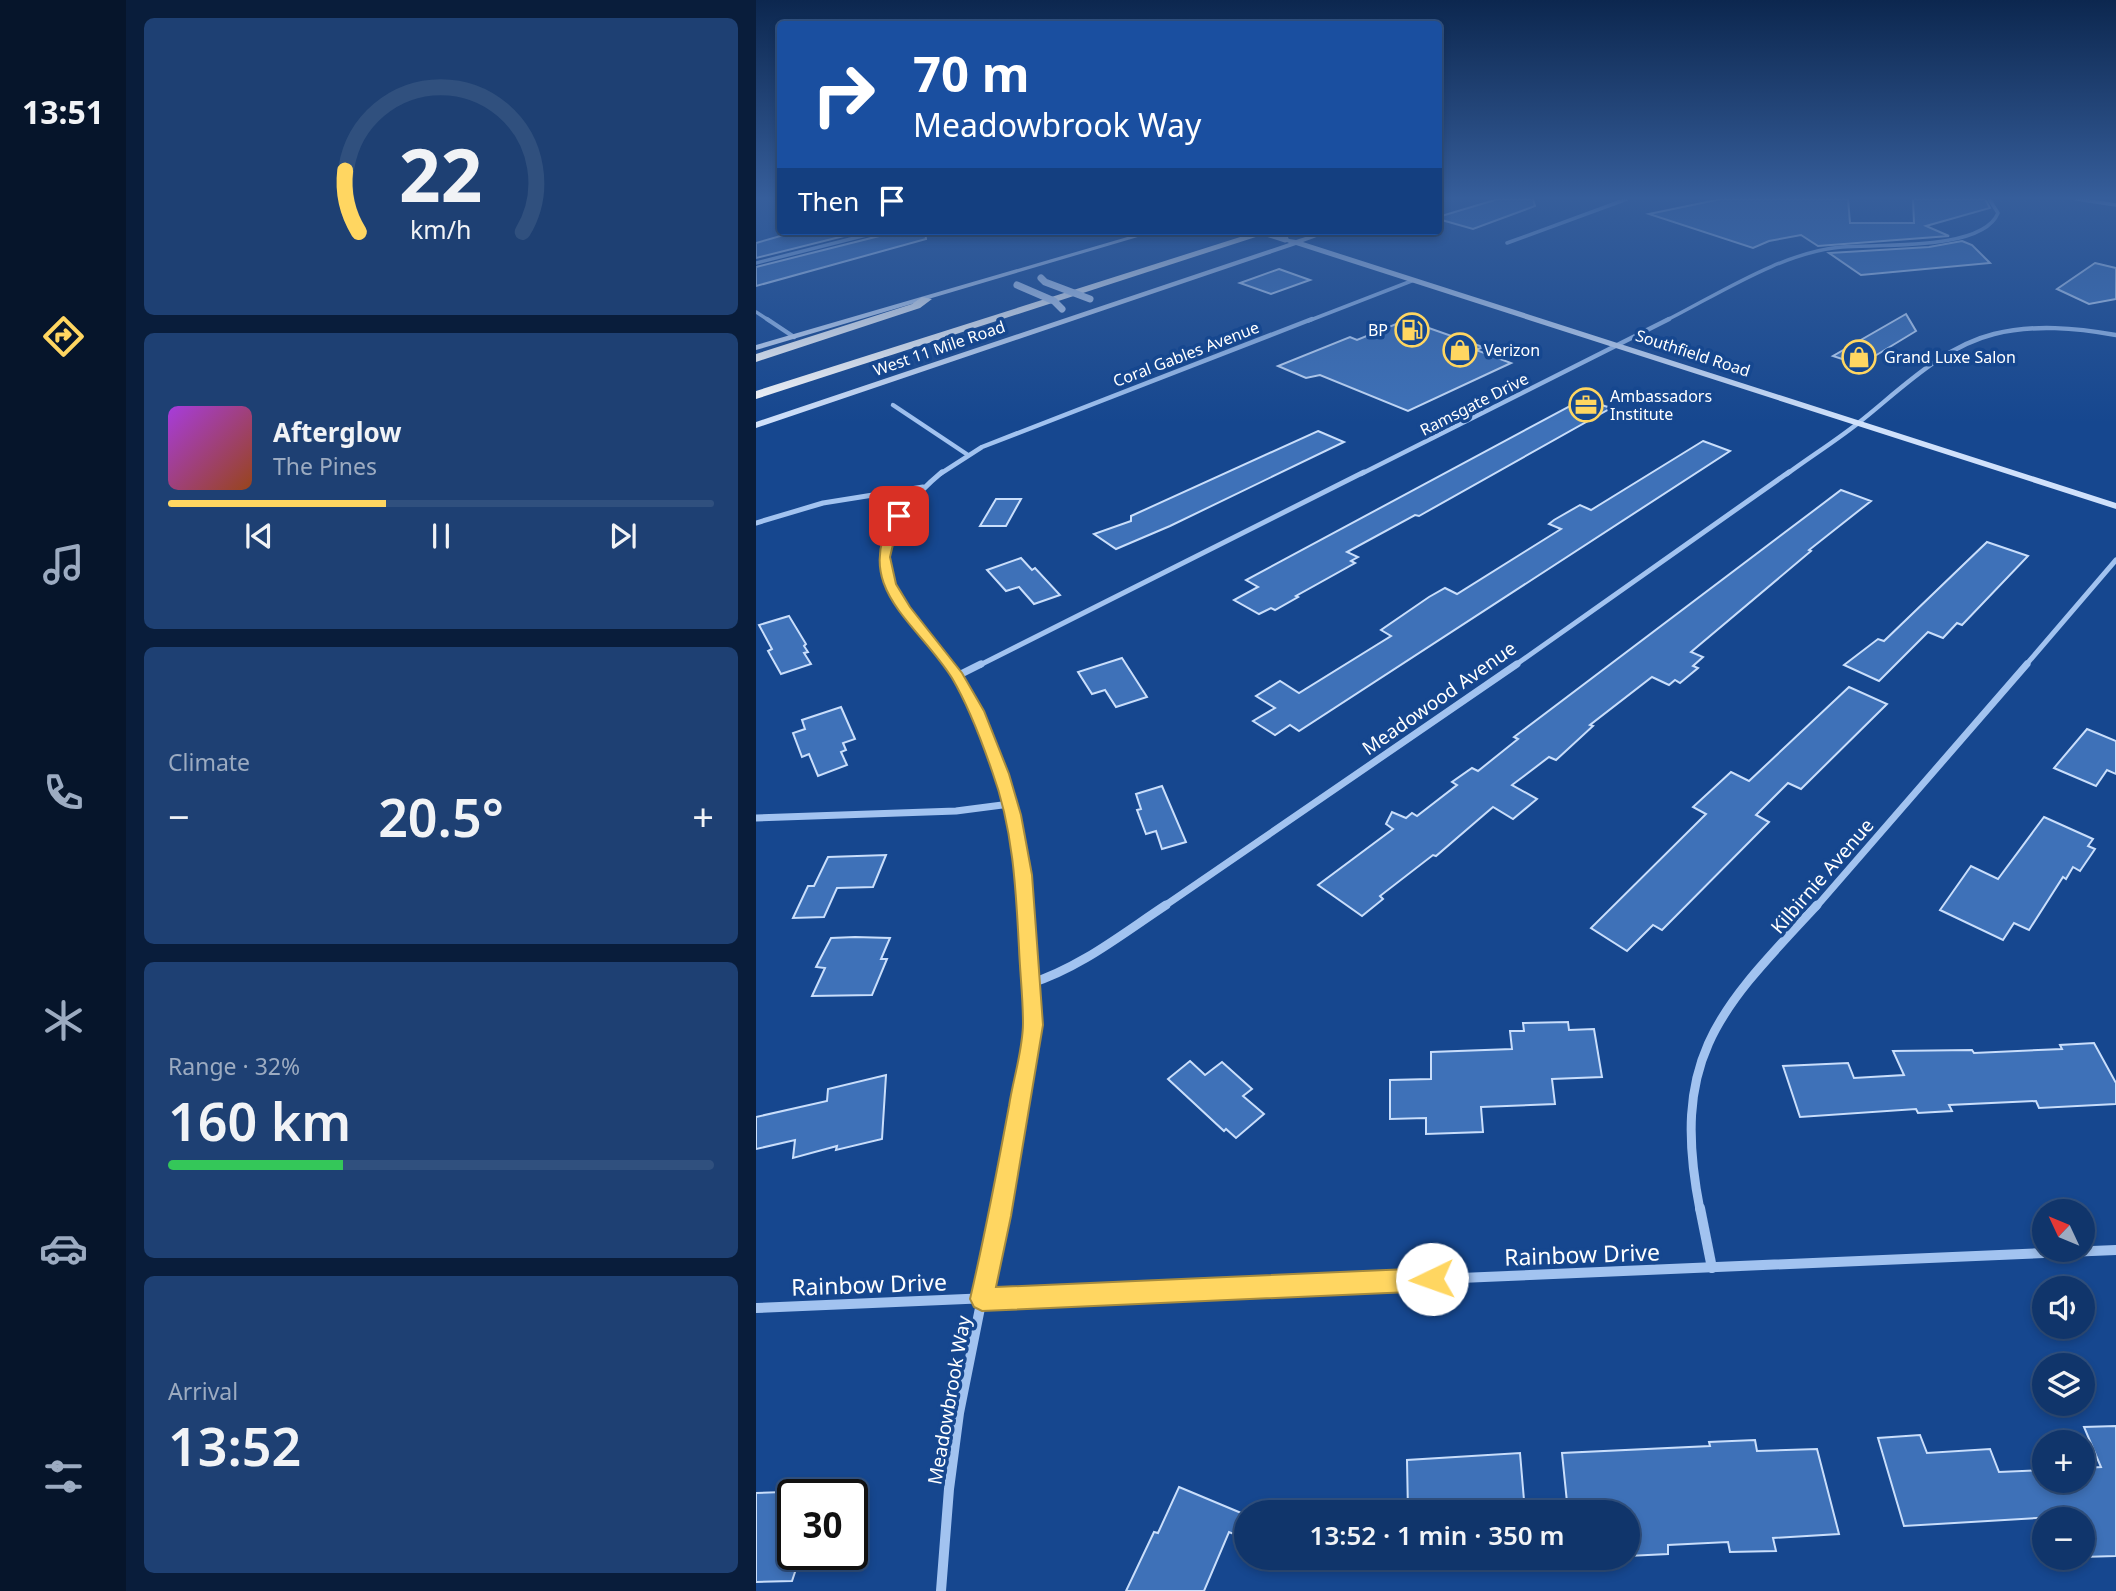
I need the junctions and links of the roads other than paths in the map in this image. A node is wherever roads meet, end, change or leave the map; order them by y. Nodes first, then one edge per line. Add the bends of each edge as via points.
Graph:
1 (1015, 273) edge
2 (1042, 273) edge
3 (1137, 273) edge
4 (1205, 273) edge
5 (1392, 273) edge
6 (1761, 273) edge
7 (1414, 280) junction
8 (976, 285) junction
9 (1130, 298) junction
10 (926, 299) junction
11 (756, 312) edge
12 (2116, 335) edge
13 (794, 337) junction
14 (1619, 345) junction
15 (756, 348) edge
16 (756, 358) edge
17 (927, 365) junction
18 (756, 395) edge
19 (893, 405) dead end
20 (1857, 424) junction
21 (756, 425) edge
22 (968, 455) junction
23 (923, 487) junction
24 (2116, 506) edge
25 (756, 523) edge
26 (2116, 561) edge
27 (957, 676) junction
28 (1010, 804) junction
29 (756, 818) edge
30 (1030, 984) junction
31 (2116, 1251) edge
32 (1712, 1268) junction
33 (982, 1299) junction
34 (756, 1308) edge
35 (941, 1591) edge

1 - 8 main road
2 - 9 main road, bridge via 1045,282 1090,299
3 - 18 highway
4 - 9 main road, West 11 Mile Road
5 - 7 main road, Southfield Road
6 - 14 street, Ramsgate Drive
7 - 14 main road, Southfield Road
7 - 22 street, Coral Gables Avenue
8 - 10 main road
8 - 17 main road, bridge via 1017,285 1062,309
9 - 17 main road, West 11 Mile Road
10 - 13 main road
10 - 16 highway
11 - 13 street
12 - 20 street, Meadowood Avenue via 2041,328 1990,334 1901,387
13 - 15 main road
14 - 20 main road, Southfield Road
14 - 27 street, Ramsgate Drive
17 - 21 main road, West 11 Mile Road
19 - 22 street
20 - 24 main road, Southfield Road
20 - 30 street, Meadowood Avenue via 1198,883 1079,963
22 - 23 street, Meadowbrook Way
23 - 25 street via 823,503
23 - 27 street, Meadowbrook Way via 889,536 886,571 900,602
26 - 32 street, Kilbirnie Avenue via 1731,1003 1710,1037 1697,1069 1689,1139
27 - 28 street, Meadowbrook Way via 991,747
28 - 29 street via 956,811
28 - 30 street, Meadowbrook Way via 1024,875
30 - 33 street, Meadowbrook Way via 1033,1025
31 - 32 street, Rainbow Drive
32 - 33 street, Rainbow Drive
33 - 34 street, Rainbow Drive
33 - 35 street, Meadowbrook Way via 951,1466

